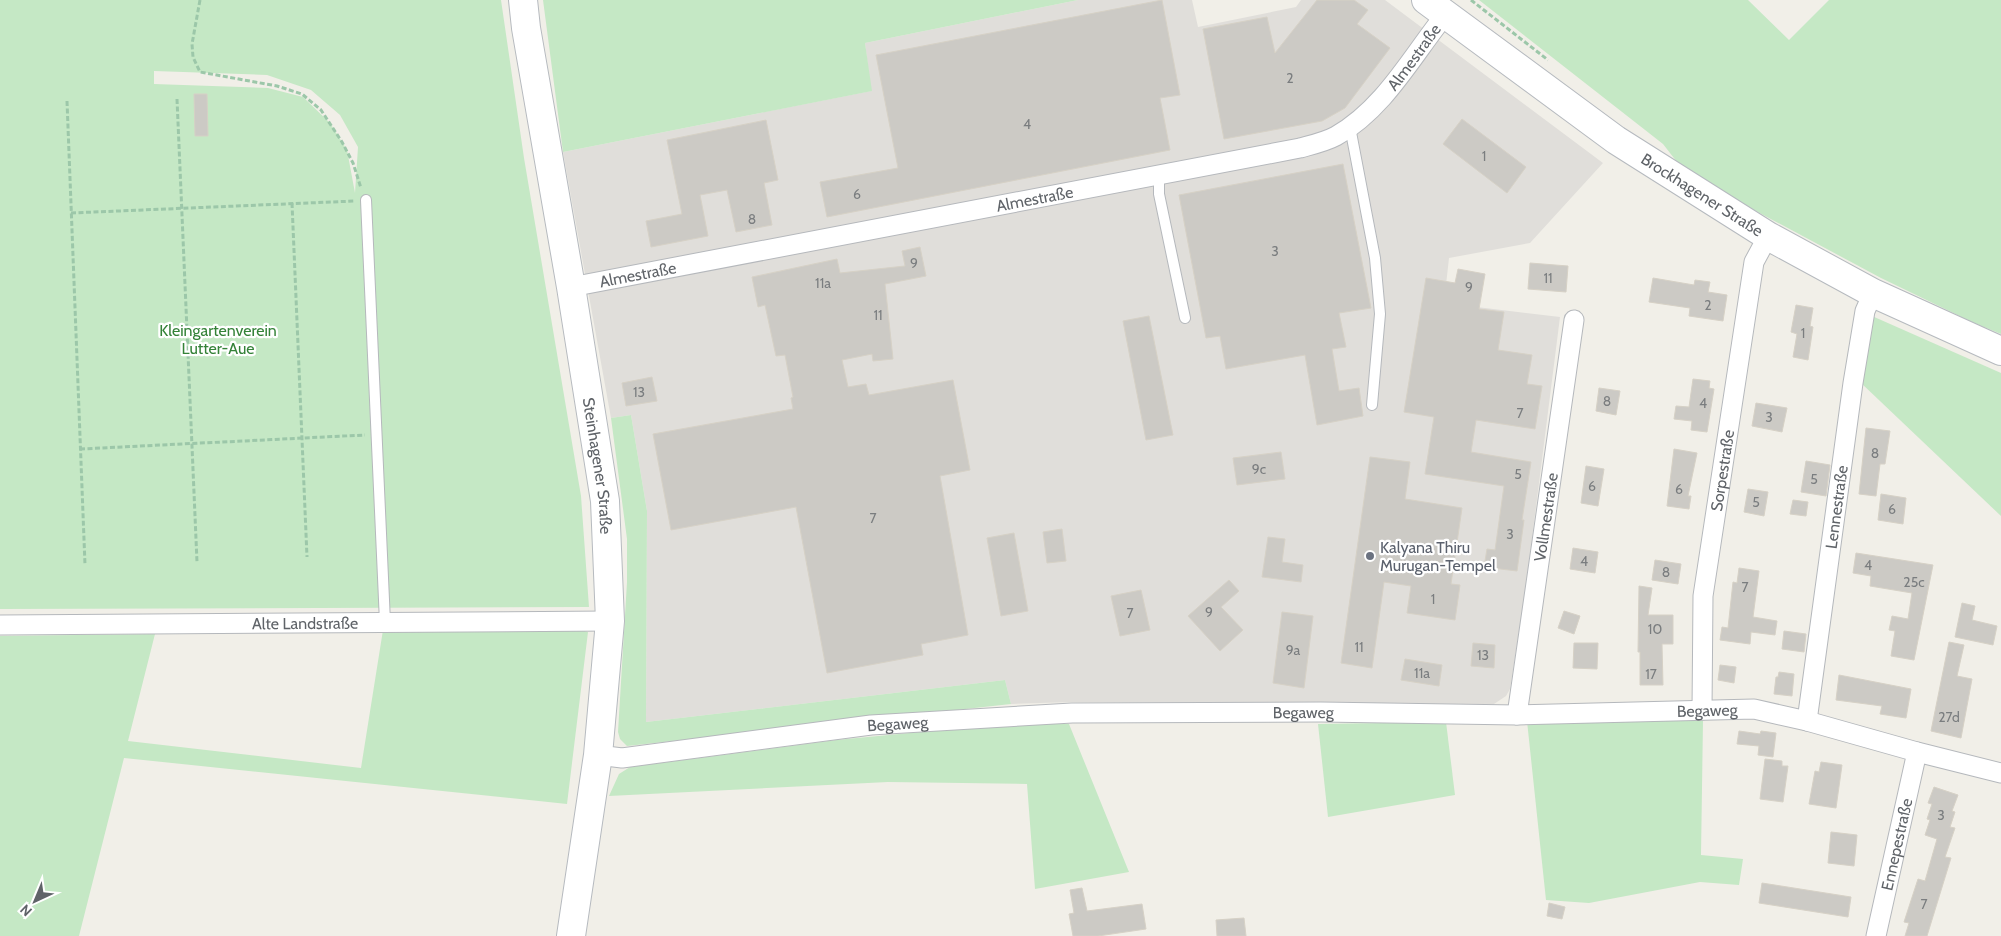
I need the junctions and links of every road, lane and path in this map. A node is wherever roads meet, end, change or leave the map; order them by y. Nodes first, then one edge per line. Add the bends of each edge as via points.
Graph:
1 (200, 0) edge
2 (523, 0) edge
3 (1436, 7) edge
4 (177, 99) dead end
5 (67, 101) dead end
6 (1350, 127) junction
7 (1159, 176) junction
8 (366, 200) junction
9 (292, 203) junction
10 (182, 208) junction
11 (71, 213) junction
12 (1768, 236) junction
13 (571, 287) junction
14 (1874, 293) junction
15 (1185, 318) dead end
16 (1574, 320) dead end
17 (2001, 351) edge
18 (1372, 405) dead end
19 (377, 434) junction
20 (302, 438) junction
21 (191, 444) junction
22 (80, 449) junction
23 (307, 557) dead end
24 (196, 562) dead end
25 (85, 565) dead end
26 (610, 621) junction
27 (386, 622) junction
28 (0, 625) edge
29 (1702, 710) junction
30 (1517, 715) junction
31 (1807, 721) junction
32 (1918, 752) junction
33 (598, 755) junction
34 (2001, 773) edge
35 (571, 936) edge
36 (1876, 936) edge

1 - 8 path via 192,44 193,57 200,72 277,86 302,94 321,110 342,142
2 - 13 main road, Steinhagener Straße
3 - 6 street, Almestraße via 1388,90 1361,120
3 - 12 main road, Brockhagener Straße via 1616,140
4 - 10 path
5 - 11 path
6 - 7 street, Almestraße via 1334,137 1300,148
6 - 18 lane via 1375,258 1380,314
7 - 13 street, Almestraße
7 - 15 lane
8 - 9 path
8 - 19 lane
9 - 10 path
9 - 20 path
10 - 11 path
10 - 21 path
11 - 22 path
12 - 14 main road, Brockhagener Straße
12 - 29 street, Sorpestraße via 1754,262 1703,596
13 - 26 main road, Steinhagener Straße via 605,502
14 - 17 main road, Brockhagener Straße
14 - 31 street, Lennestraße via 1865,311 1853,383
16 - 30 street, Vollmestraße
19 - 20 path
19 - 27 lane
20 - 21 path
20 - 23 path
21 - 22 path
21 - 24 path
22 - 25 path
26 - 27 street, Alte Landstraße
26 - 33 main road, Steinhagener Straße
27 - 28 street, Alte Landstraße
29 - 30 street, Begaweg
29 - 31 street, Begaweg via 1754,709
30 - 33 street, Begaweg via 1072,713 871,725 622,758
31 - 32 street, Begaweg
32 - 34 street, Begaweg
32 - 36 street, Ennepestraße
33 - 35 main road, Steinhagener Straße

